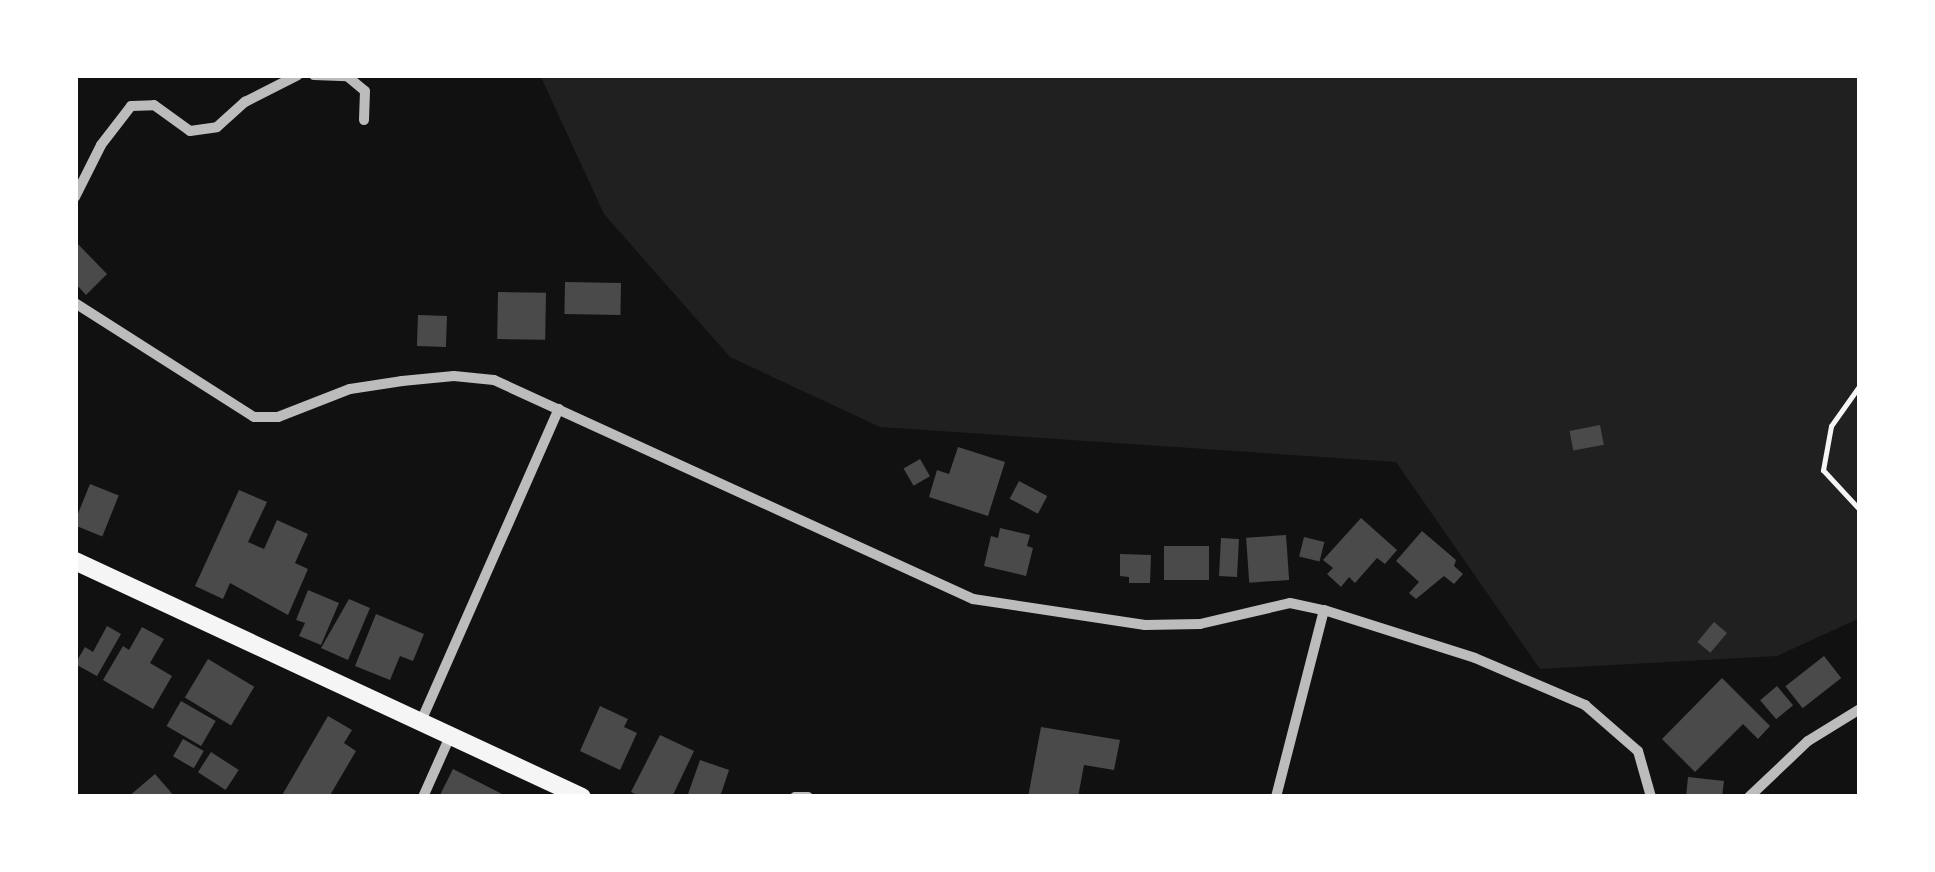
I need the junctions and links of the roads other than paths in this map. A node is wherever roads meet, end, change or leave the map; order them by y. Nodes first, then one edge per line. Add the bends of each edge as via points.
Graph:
1 (298, 75) edge
2 (314, 75) edge
3 (364, 120) dead end
4 (75, 196) edge
5 (75, 303) edge
6 (559, 410) junction
7 (75, 560) edge
8 (1324, 610) junction
9 (1860, 709) edge
10 (422, 719) junction
11 (451, 734) junction
12 (423, 797) edge
13 (582, 797) edge
14 (795, 797) edge
15 (808, 797) edge
16 (1276, 797) edge
17 (1651, 797) edge
18 (1749, 797) edge

1 - 4 street via 245,102 217,127 190,131 154,105 131,106
2 - 3 street via 346,76 365,91
5 - 6 street via 254,417 278,417 350,389 454,376 494,380
6 - 8 street via 972,599 1145,625 1200,624 1290,603
6 - 10 street
7 - 10 main road
8 - 16 street
8 - 17 street via 1474,658 1585,705 1638,751
9 - 18 street via 1808,742
10 - 11 main road
11 - 12 street
11 - 13 main road
14 - 15 street

